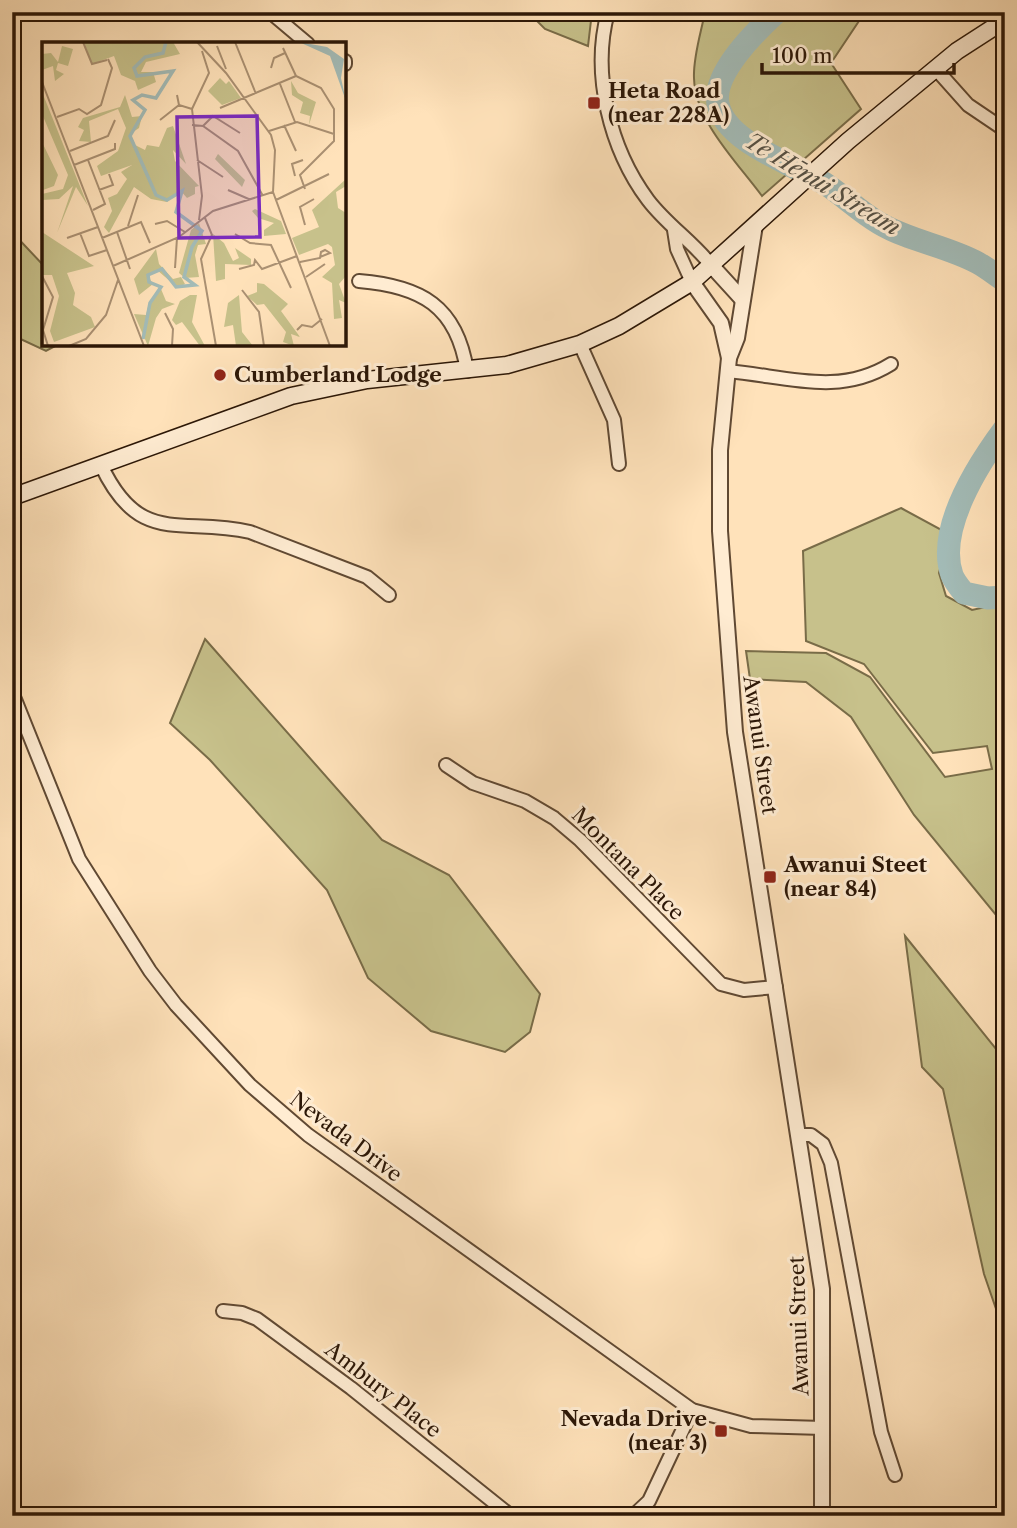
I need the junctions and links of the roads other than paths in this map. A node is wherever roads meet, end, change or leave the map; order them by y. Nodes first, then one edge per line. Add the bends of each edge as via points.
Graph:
1 (270, 12) edge
2 (608, 12) edge
3 (1005, 20) edge
4 (306, 42) edge
5 (935, 68) junction
6 (1005, 130) edge
7 (755, 225) junction
8 (674, 230) junction
9 (711, 265) junction
10 (359, 281) dead end
11 (692, 282) junction
12 (742, 299) junction
13 (580, 344) junction
14 (728, 364) junction
15 (891, 364) dead end
16 (467, 370) junction
17 (619, 464) dead end
18 (101, 465) junction
19 (12, 498) edge
20 (389, 595) dead end
21 (12, 692) edge
22 (446, 765) dead end
23 (776, 987) junction
24 (800, 1135) junction
25 (223, 1311) dead end
26 (692, 1410) junction
27 (822, 1428) junction
28 (895, 1475) dead end
29 (511, 1516) edge
30 (633, 1516) edge
31 (822, 1516) edge

1 - 4 street
2 - 8 street via 601,39 603,90 618,145 632,175
3 - 5 main road
5 - 6 street via 968,105
5 - 7 main road
7 - 9 main road
7 - 12 street, Awanui Street
8 - 9 street via 689,239
8 - 11 street
9 - 11 main road
9 - 12 street
10 - 16 street via 405,288 438,307 455,327
11 - 13 main road via 647,312
11 - 14 street, Awanui Street via 721,323
12 - 14 street, Awanui Street
13 - 16 main road via 535,359
13 - 17 street via 614,420
14 - 15 street via 841,383 861,381
14 - 23 street, Awanui Street via 719,489 731,699
16 - 18 main road via 367,380 291,396
18 - 19 main road
18 - 20 street via 123,501 152,520 168,526 250,532 366,577
21 - 26 street, Nevada Drive via 79,859 150,971 250,1085 308,1135
22 - 23 street, Montana Place via 473,783 525,801 554,818 721,984 744,990
23 - 24 street, Awanui Street
24 - 27 street, Awanui Street via 822,1289
24 - 28 street via 811,1135 823,1143 831,1163 881,1432
25 - 29 street, Ambury Place via 257,1320 351,1388
26 - 27 street, Nevada Drive via 751,1426
26 - 30 street via 649,1501
27 - 31 street, Awanui Street

